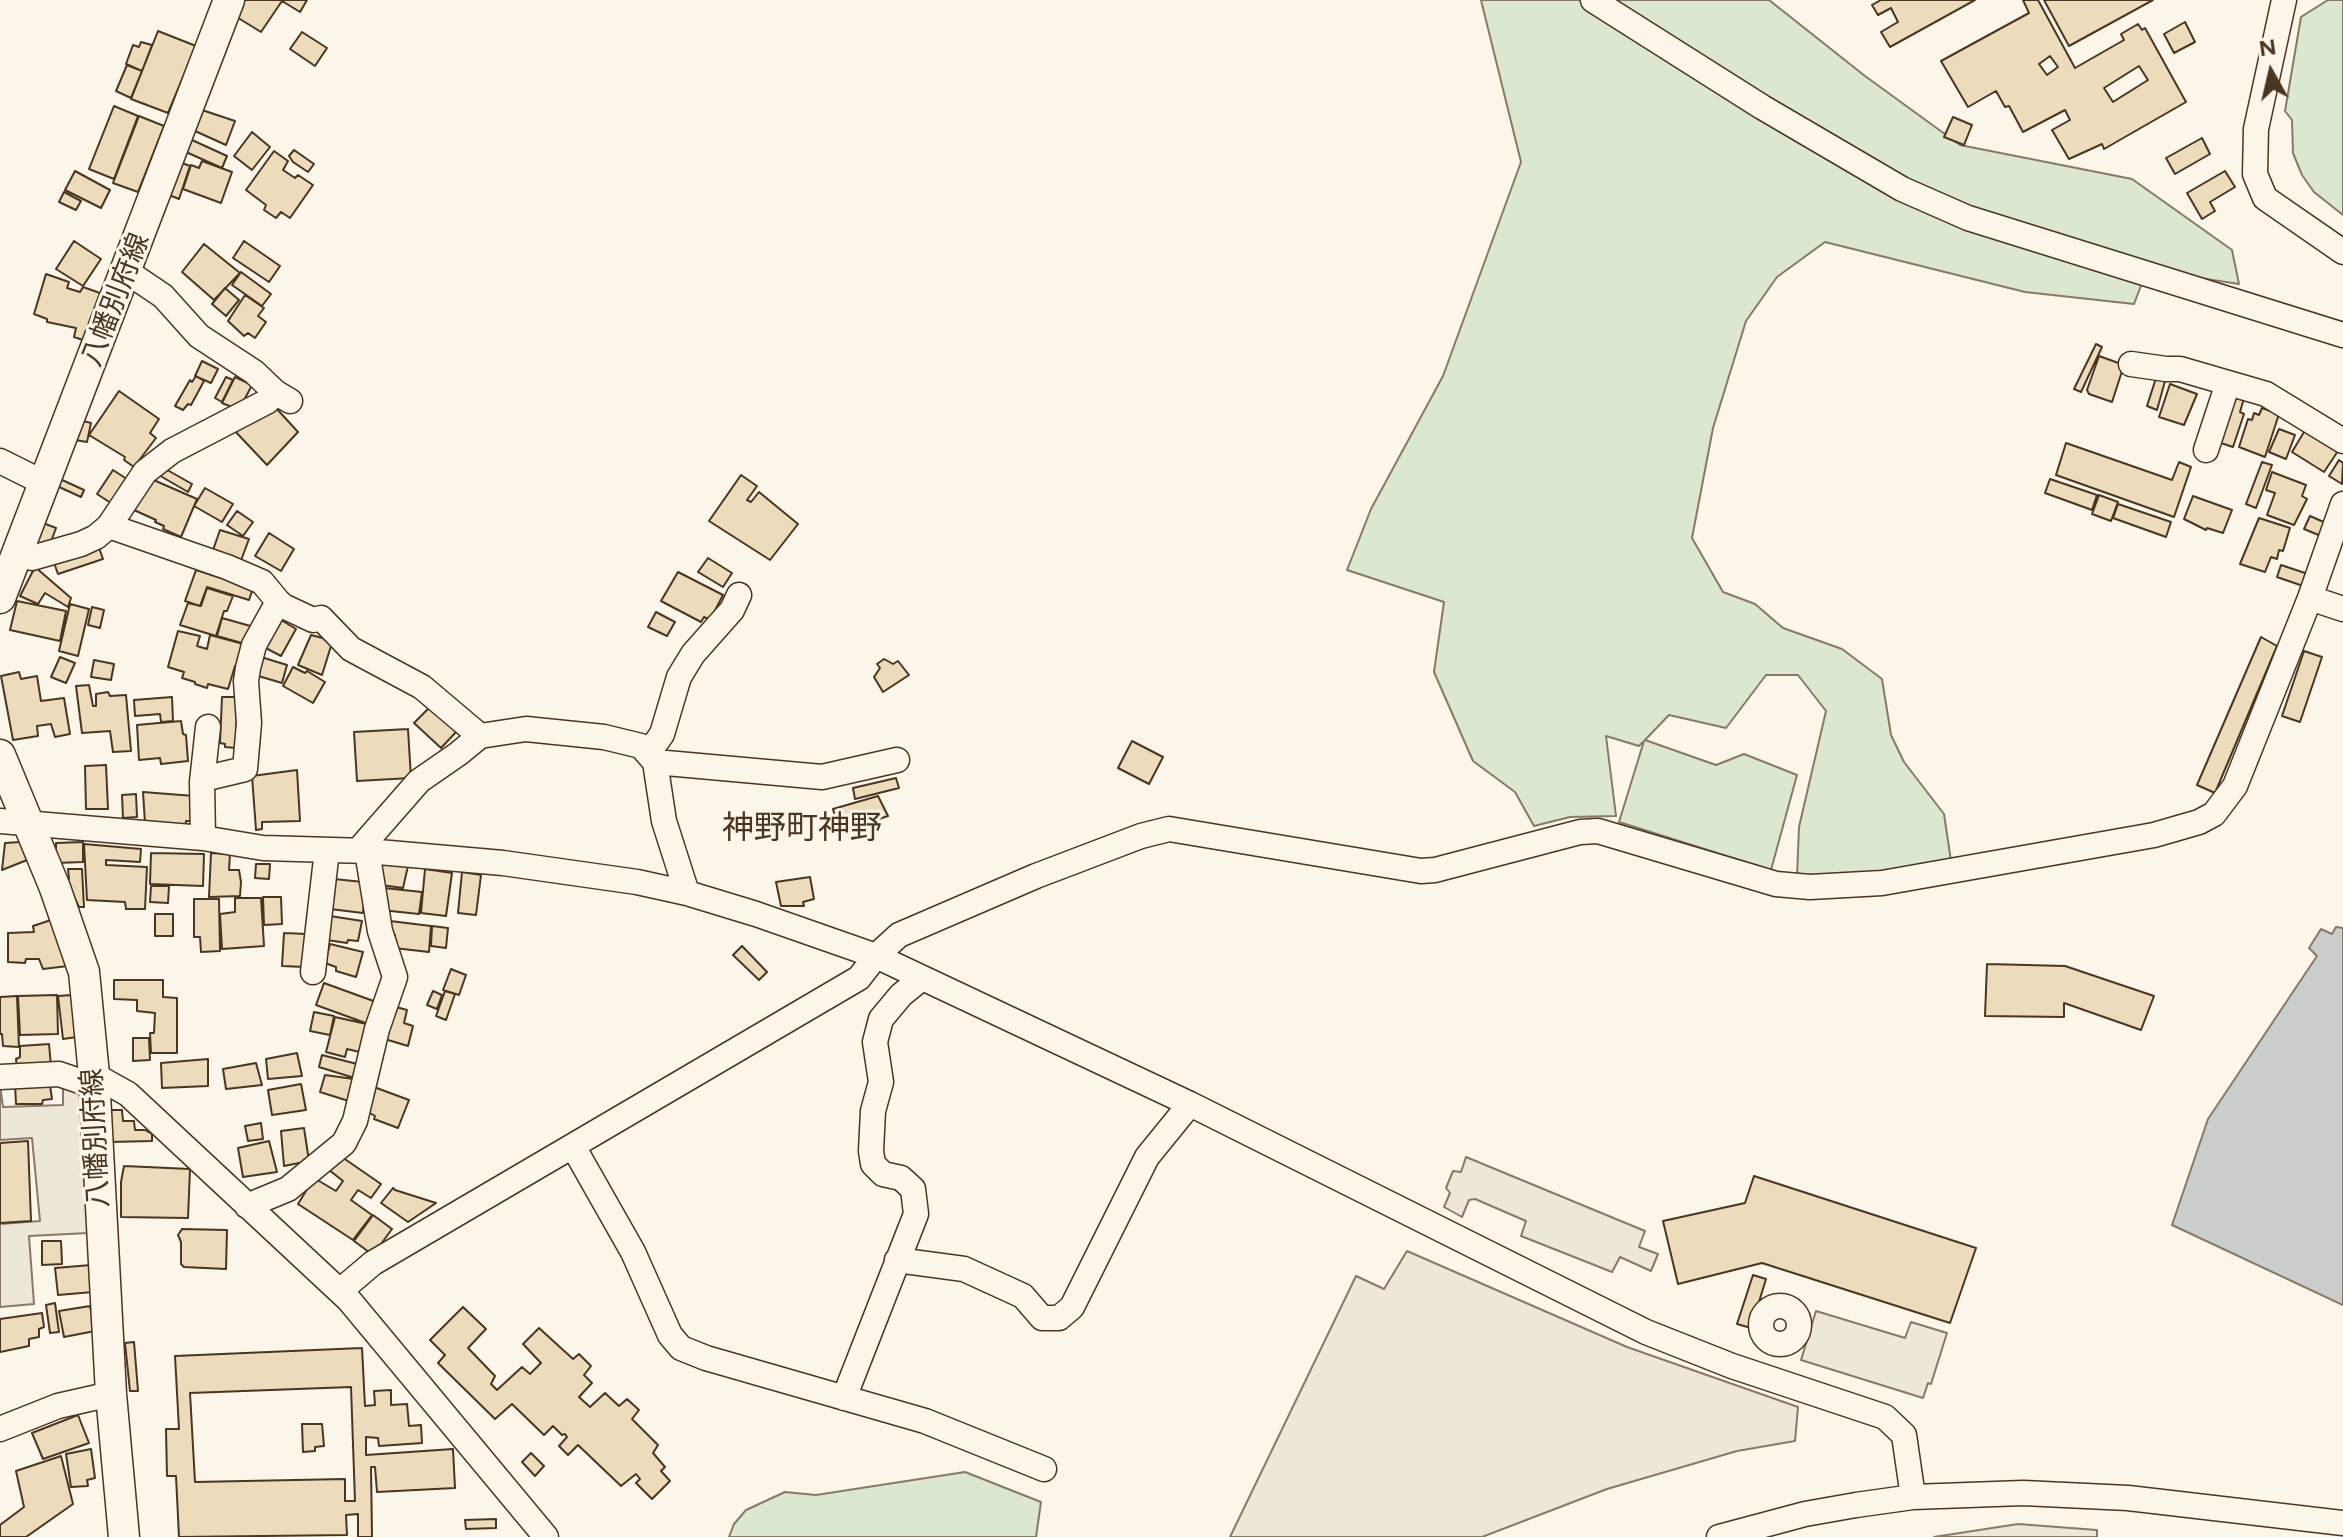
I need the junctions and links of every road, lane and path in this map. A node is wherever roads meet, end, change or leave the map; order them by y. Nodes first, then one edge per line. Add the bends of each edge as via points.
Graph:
1 (229, 0) edge
2 (1593, 0) edge
3 (2284, 0) edge
4 (2343, 252) edge
5 (126, 271) junction
6 (2343, 335) edge
7 (2131, 364) dead end
8 (2228, 383) junction
9 (2343, 441) edge
10 (2206, 450) dead end
11 (0, 461) edge
12 (46, 484) junction
13 (2343, 504) edge
14 (109, 526) junction
15 (17, 554) junction
16 (739, 595) dead end
17 (0, 598) edge
18 (2310, 598) junction
19 (280, 603) junction
20 (2343, 609) edge
21 (208, 727) dead end
22 (480, 736) junction
23 (0, 755) edge
24 (651, 758) junction
25 (897, 760) dead end
26 (203, 779) junction
27 (14, 822) edge
28 (203, 838) junction
29 (327, 850) junction
30 (367, 851) junction
31 (687, 893) junction
32 (876, 956) junction
33 (313, 972) dead end
34 (922, 978) junction
35 (0, 1077) edge
36 (94, 1081) junction
37 (1190, 1104) junction
38 (574, 1148) junction
39 (247, 1206) junction
40 (897, 1260) junction
41 (340, 1291) junction
42 (1789, 1337) dead end
43 (1763, 1377) junction
44 (111, 1394) junction
45 (844, 1398) junction
46 (0, 1429) edge
47 (1012, 1456) junction
48 (1044, 1469) dead end
49 (1004, 1479) dead end
50 (1913, 1497) junction
51 (2343, 1523) edge
52 (124, 1537) edge
53 (546, 1537) edge
54 (1719, 1537) edge

1 - 5 main road, 八幡別府線
2 - 6 street via 1902,189 1968,218
3 - 4 street via 2256,129 2255,174 2265,198
5 - 12 main road, 八幡別府線
5 - 14 street via 163,296 199,336 283,396 172,451 145,472
7 - 8 street via 2180,369
8 - 9 street via 2266,394
8 - 10 street
11 - 12 street
12 - 15 main road, 八幡別府線
13 - 18 street
14 - 15 street via 81,544 32,558
14 - 19 street via 262,582
15 - 17 main road, 八幡別府線
16 - 24 street via 679,677
18 - 20 street
18 - 32 street via 2235,786 2214,814 2154,835 1882,883 1810,887 1776,884 1598,831 1421,871 1169,829 899,935
19 - 22 street via 313,620 321,618 351,649 422,687
19 - 26 street via 254,645 248,668 245,769
21 - 26 street
22 - 24 street via 526,729 604,737 641,746
22 - 30 street via 419,781 363,845
23 - 27 main road, 八幡別府線
24 - 25 street via 822,777
24 - 31 street
26 - 28 street
27 - 28 street
27 - 36 main road, 八幡別府線 via 55,888 84,972
28 - 29 street via 263,848
29 - 30 street
29 - 33 street
30 - 31 street via 503,863
30 - 39 street via 380,931 395,977 355,1121 344,1143 308,1175
31 - 32 street
32 - 34 street
32 - 38 street via 859,978
34 - 37 street
34 - 40 street via 881,1019 875,1042 881,1082 873,1111 873,1164 907,1183 916,1201
35 - 36 street via 59,1074
36 - 39 street via 128,1094
36 - 44 main road, 八幡別府線
37 - 40 street via 1147,1157 1072,1307 1059,1318 1042,1318 1023,1296 964,1269
37 - 43 street via 1646,1332
38 - 41 street via 373,1263
38 - 45 street via 681,1348
39 - 41 street
40 - 45 street
41 - 53 street
42 - 43 street
43 - 50 street via 1872,1411 1900,1429
44 - 46 street via 58,1406
44 - 52 main road, 八幡別府線
45 - 47 street via 925,1421
47 - 48 street
47 - 49 street
50 - 51 street via 2023,1493 2128,1498
50 - 54 street via 1805,1514

